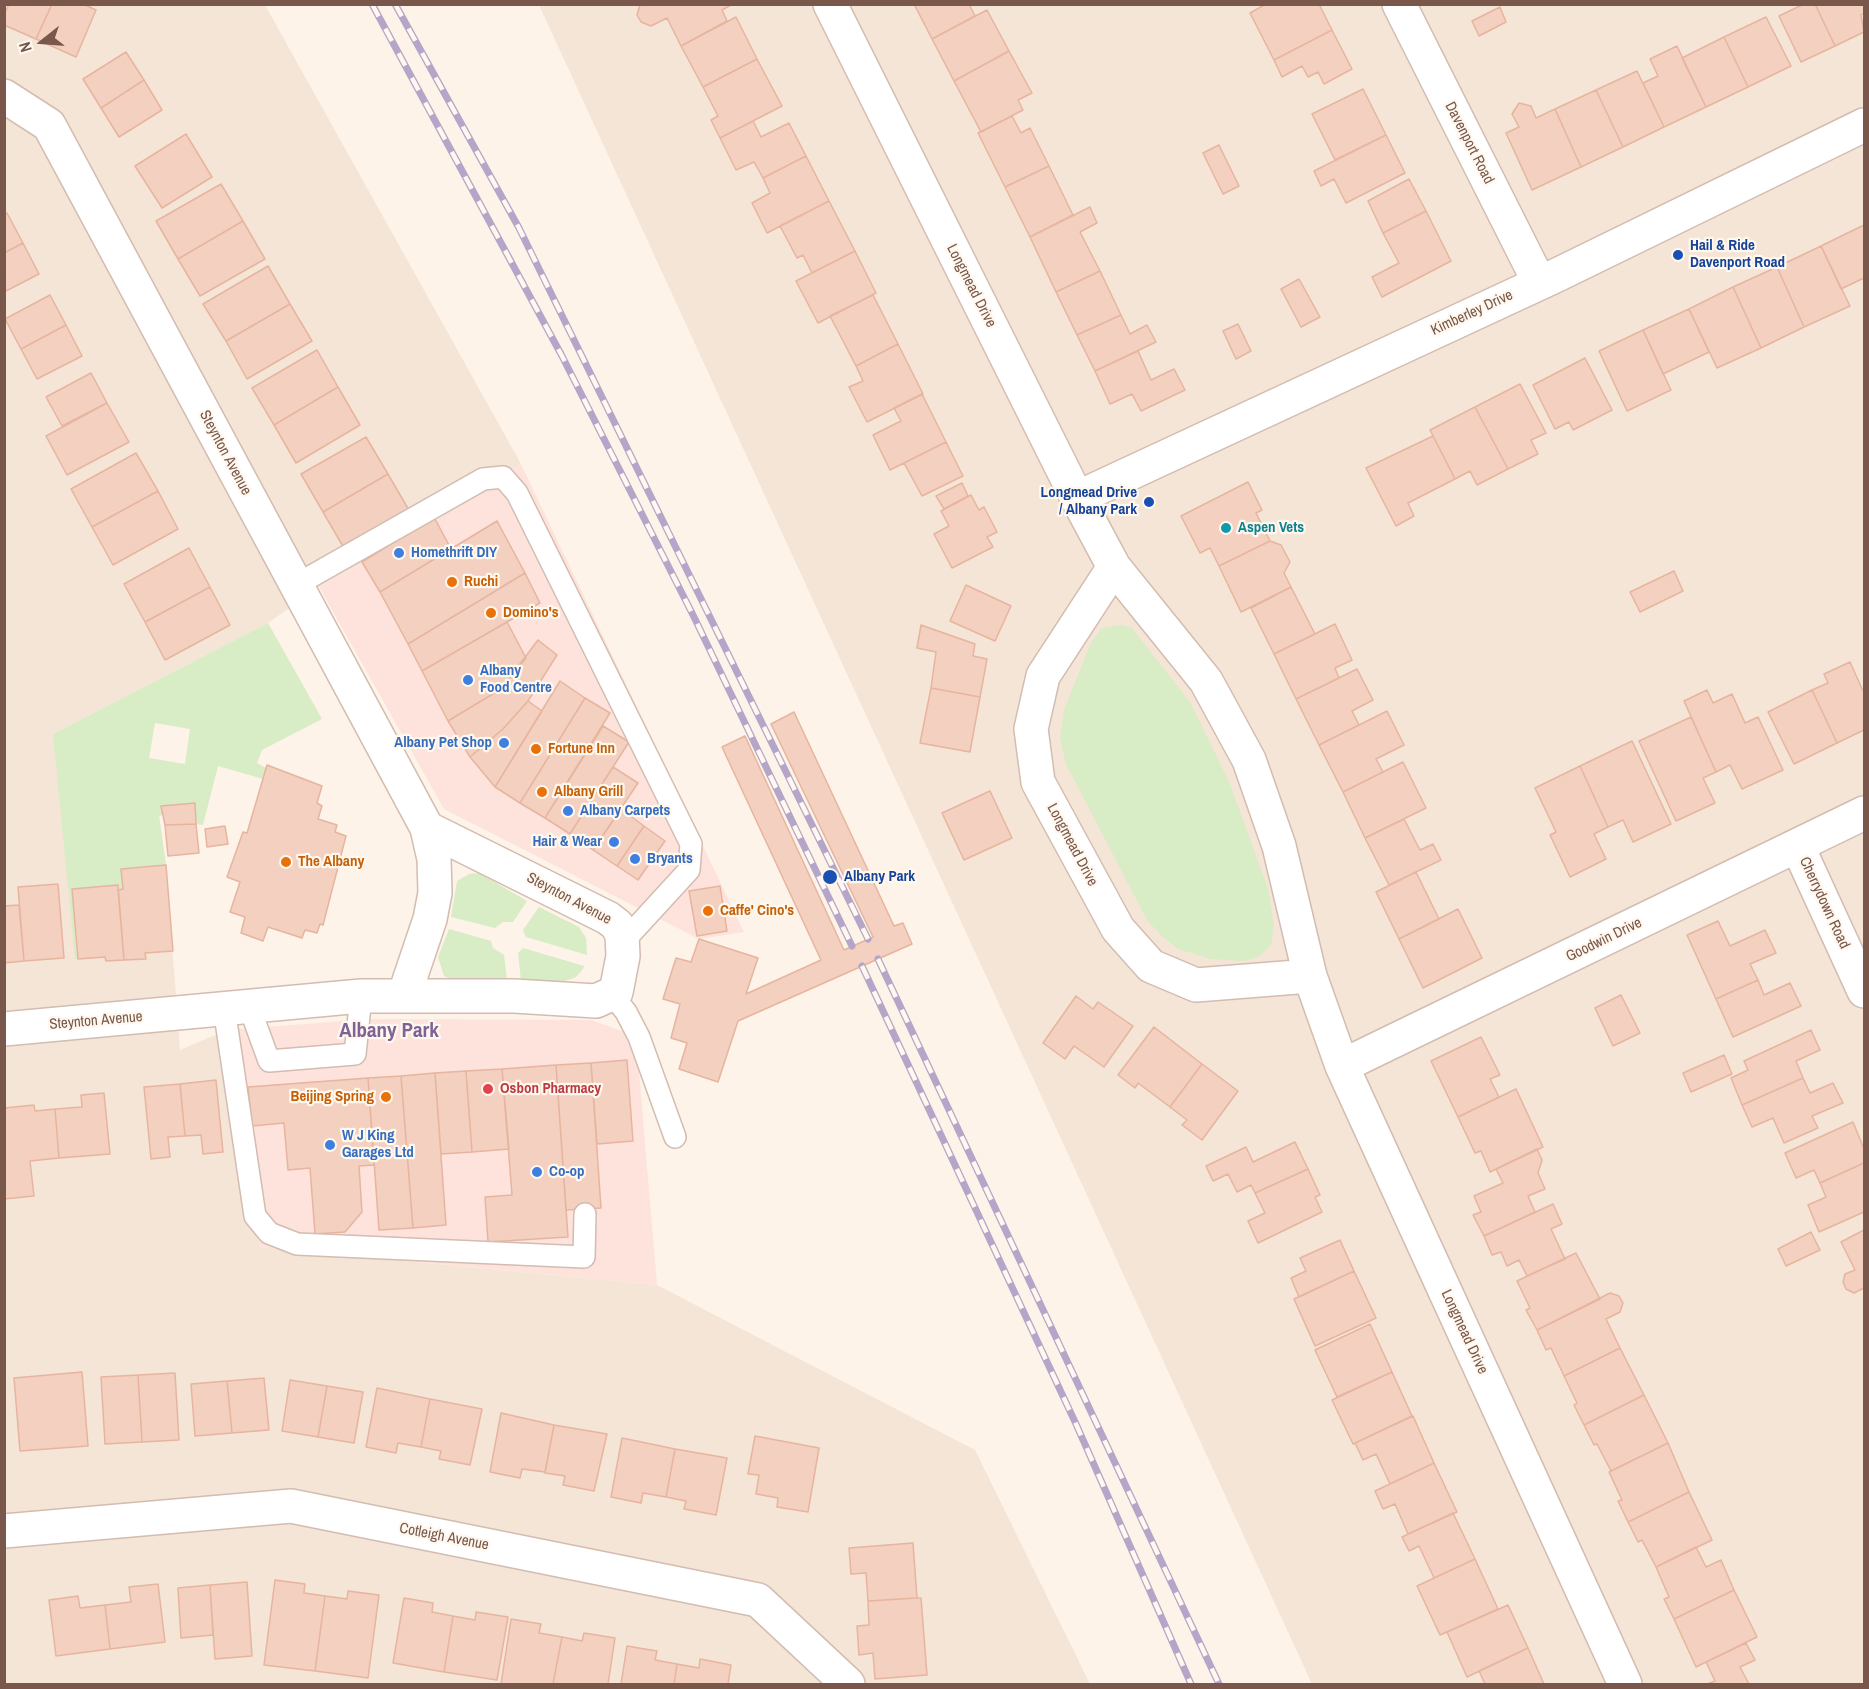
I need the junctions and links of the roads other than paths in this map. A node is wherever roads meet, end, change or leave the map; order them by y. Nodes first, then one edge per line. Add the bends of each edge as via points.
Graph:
1 (830, 4) edge
2 (1399, 4) edge
3 (4, 96) edge
4 (1864, 125) edge
5 (1539, 282) junction
6 (1077, 498) junction
7 (1114, 567) junction
8 (296, 585) junction
9 (1864, 813) edge
10 (427, 828) junction
11 (1798, 847) junction
12 (623, 942) junction
13 (1310, 976) junction
14 (1864, 991) edge
15 (361, 996) junction
16 (404, 996) junction
17 (613, 996) junction
18 (237, 1007) junction
19 (4, 1029) edge
20 (1342, 1065) junction
21 (675, 1137) dead end
22 (585, 1214) dead end
23 (4, 1531) edge
24 (848, 1684) edge
25 (1625, 1684) edge

1 - 6 street, Longmead Drive
2 - 5 street, Davenport Road
3 - 8 street, Steynton Avenue via 49,125
4 - 5 street, Kimberley Drive
5 - 6 street, Kimberley Drive
6 - 7 street, Longmead Drive
7 - 13 street, Longmead Drive via 1206,681 1249,760 1279,846
7 - 13 street, Longmead Drive via 1043,676 1030,729 1038,782 1118,929 1151,966 1196,985
8 - 10 street, Steynton Avenue
8 - 12 lane via 483,479 504,477 517,493 691,844 689,870
9 - 11 street, Goodwin Drive
10 - 12 street, Steynton Avenue via 608,918 617,925
10 - 16 street, Steynton Avenue via 434,859 435,893
11 - 14 street, Cherrydown Road
11 - 20 street, Goodwin Drive
12 - 17 street, Steynton Avenue via 621,971
13 - 20 street, Longmead Drive
15 - 16 street, Steynton Avenue
15 - 18 street, Steynton Avenue
15 - 18 lane via 355,1054 269,1061
16 - 17 street, Steynton Avenue via 596,1001
17 - 21 lane via 639,1037
18 - 19 street, Steynton Avenue
18 - 22 lane via 255,1216 269,1233 297,1244 584,1257
20 - 25 street, Longmead Drive
23 - 24 street, Cotleigh Avenue via 291,1506 758,1600

